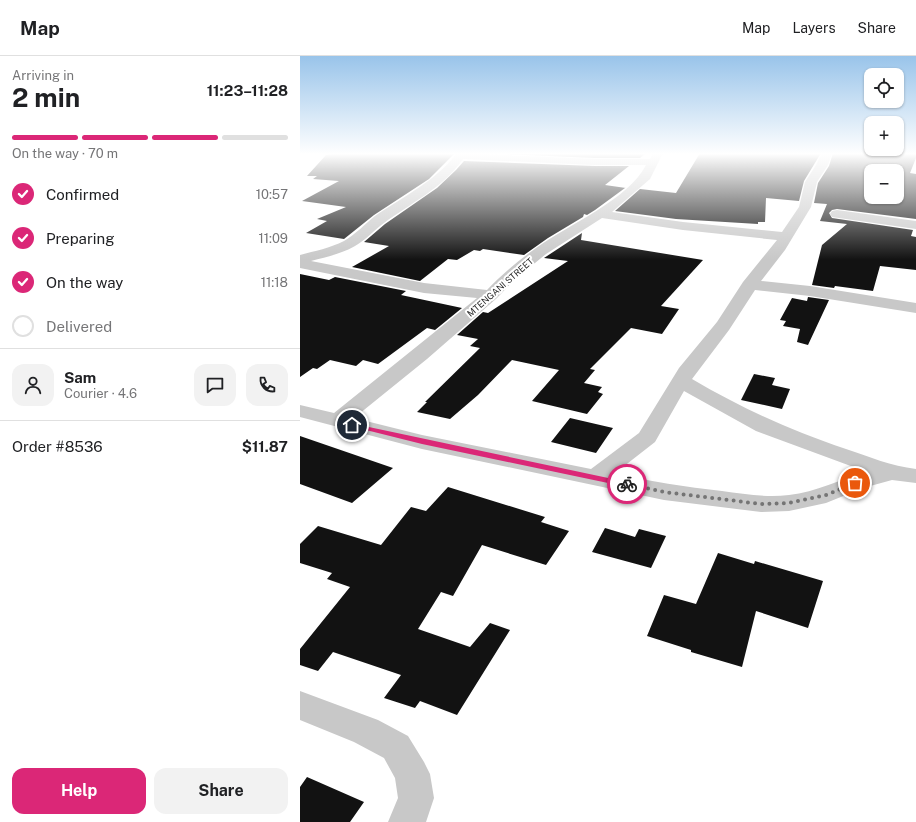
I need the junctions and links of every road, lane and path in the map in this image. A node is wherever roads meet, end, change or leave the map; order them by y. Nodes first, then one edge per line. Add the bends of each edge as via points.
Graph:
1 (427, 189) edge
2 (633, 189) edge
3 (809, 189) edge
4 (598, 214) junction
5 (837, 214) dead end
6 (916, 225) edge
7 (786, 237) junction
8 (300, 259) edge
9 (300, 263) edge
10 (749, 286) junction
11 (491, 295) junction
12 (916, 308) edge
13 (681, 381) junction
14 (300, 411) edge
15 (338, 422) junction
16 (892, 473) junction
17 (916, 476) edge
18 (595, 478) junction
19 (300, 705) edge
20 (407, 822) edge

1 - 8 street via 378,220 349,243
2 - 4 street, MTENGANI STREET
3 - 7 street via 805,207
4 - 7 street
4 - 11 street, MTENGANI STREET via 541,251 507,278
5 - 6 street
7 - 10 street
9 - 11 street via 424,288
10 - 12 street via 810,291
10 - 13 street via 723,326
11 - 15 street, MTENGANI STREET
13 - 16 street via 764,426
13 - 18 street via 647,436
14 - 15 street
15 - 18 street
16 - 17 street
16 - 18 street via 855,483 826,495 789,503 761,504 664,492
19 - 20 street via 366,731 396,747 412,774 416,798

